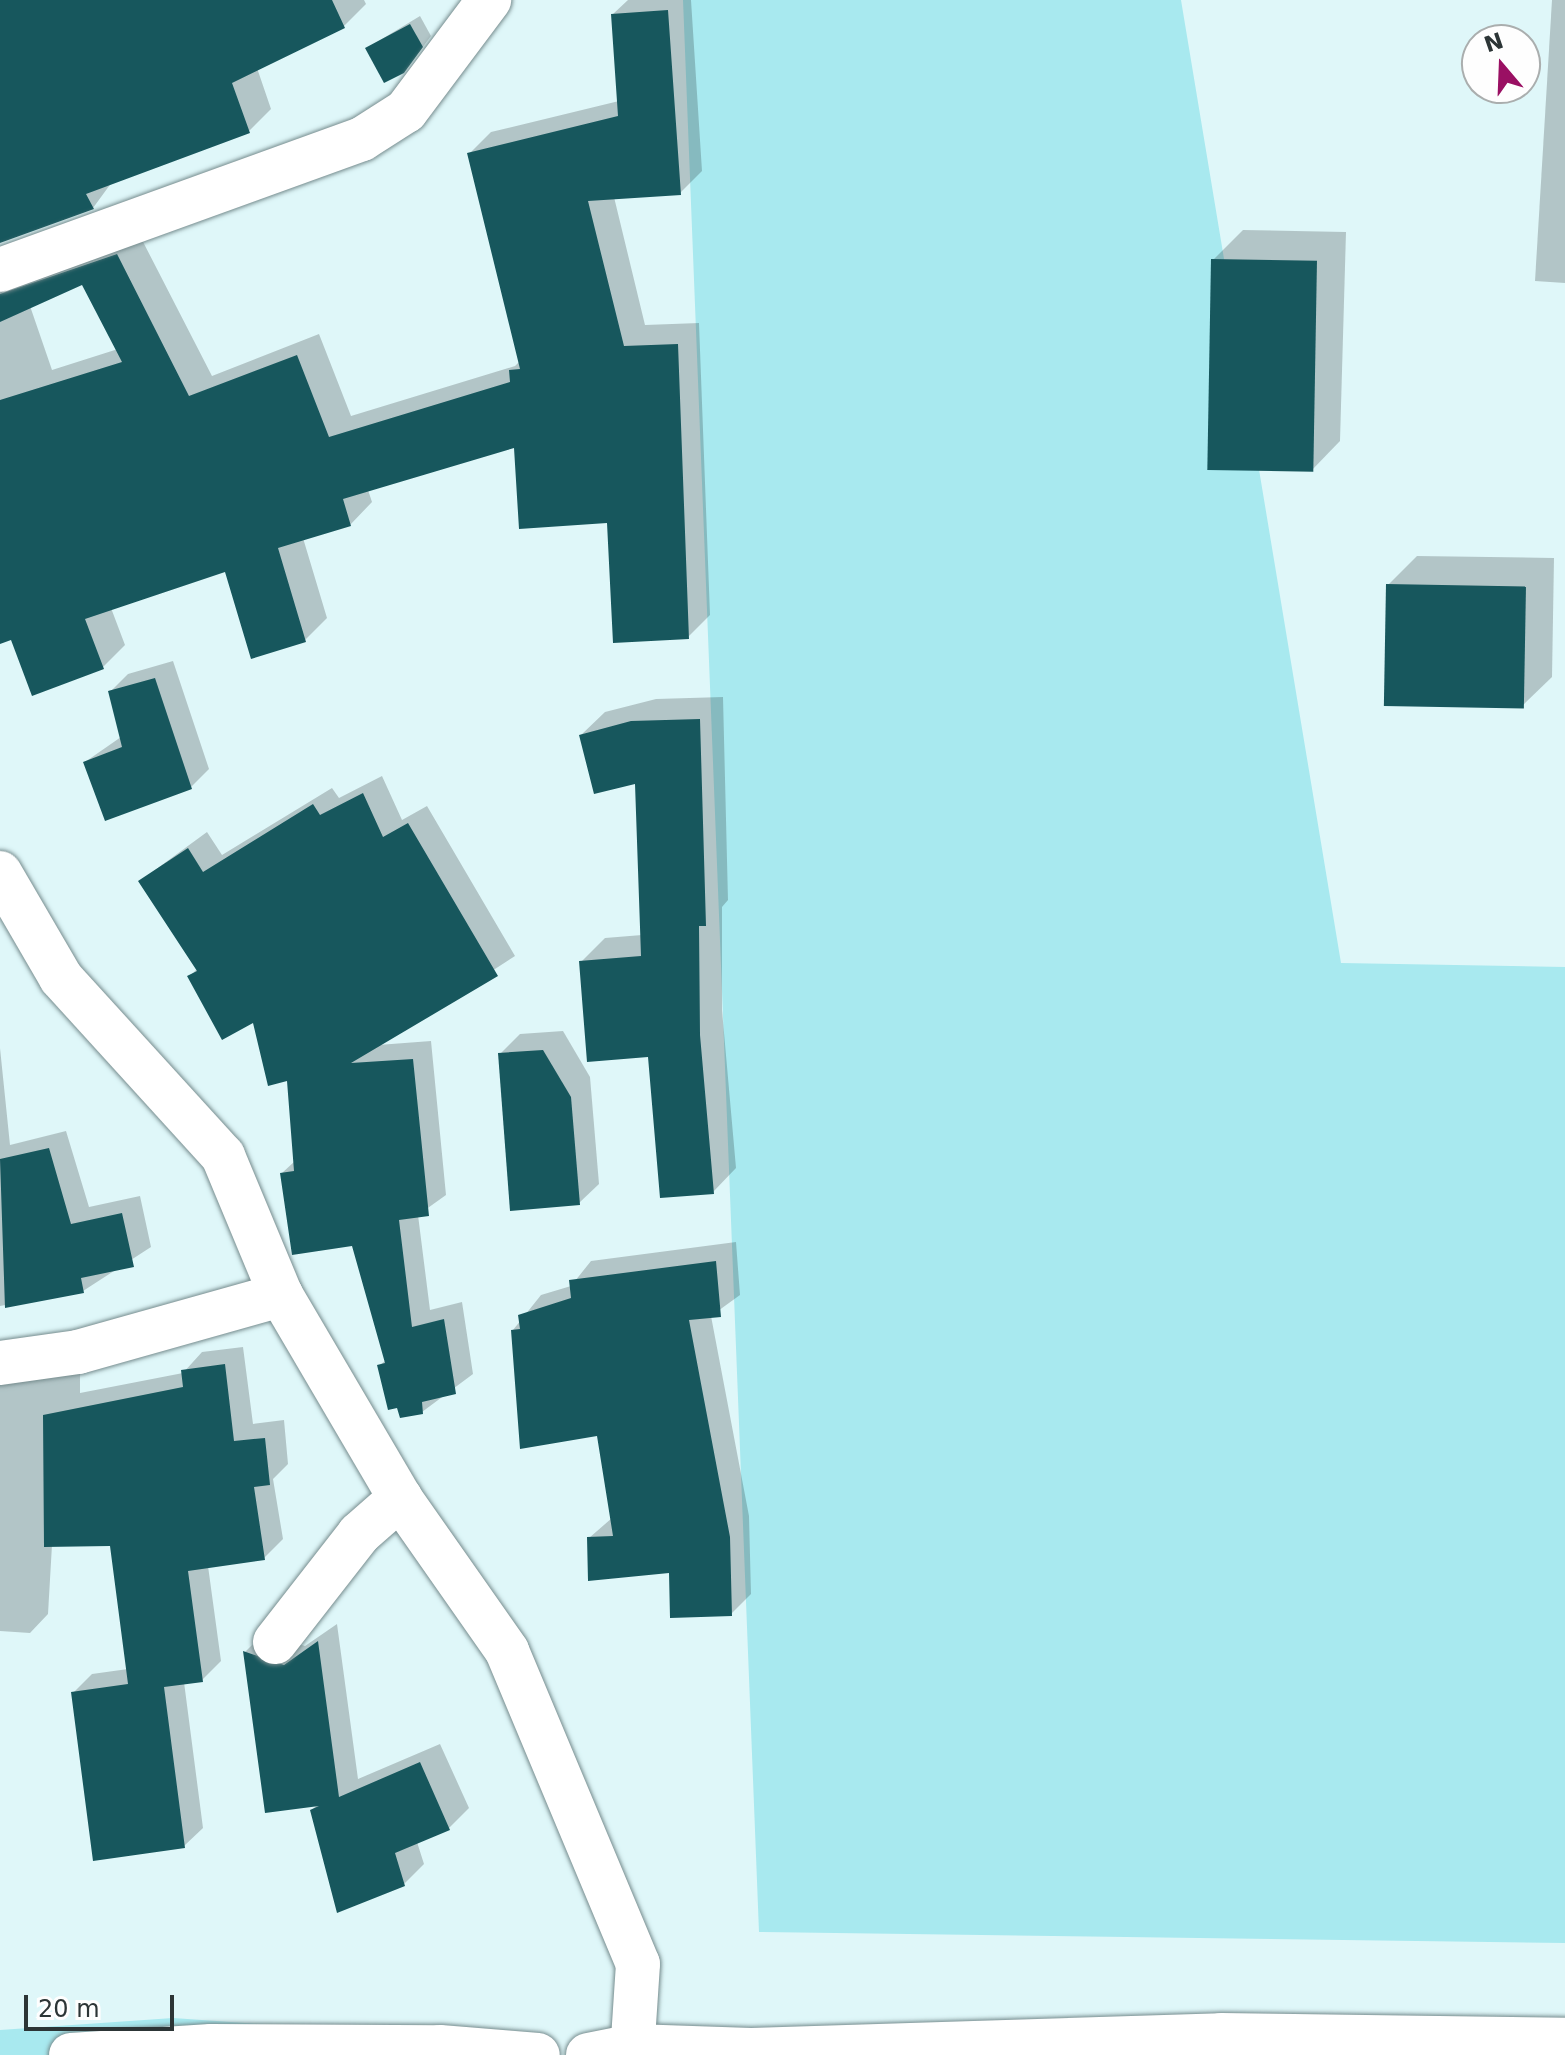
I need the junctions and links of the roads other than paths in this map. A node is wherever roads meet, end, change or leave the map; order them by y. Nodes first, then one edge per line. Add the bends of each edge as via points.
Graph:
1 (479, 3) edge
2 (0, 270) edge
3 (0, 873) edge
4 (281, 1295) junction
5 (0, 1363) edge
6 (400, 1498) junction
7 (275, 1642) dead end
8 (1565, 2040) edge
9 (632, 2050) edge
10 (71, 2055) edge
11 (538, 2055) edge
12 (588, 2055) edge

1 - 2 street via 439,74 406,111 362,139
3 - 4 street via 61,978 223,1156
4 - 5 street via 78,1352
4 - 6 street
6 - 7 street via 359,1534
6 - 9 street via 507,1651 570,1787 605,1896 638,1964
8 - 9 street via 1221,2035
9 - 12 street
10 - 11 street via 287,2046

